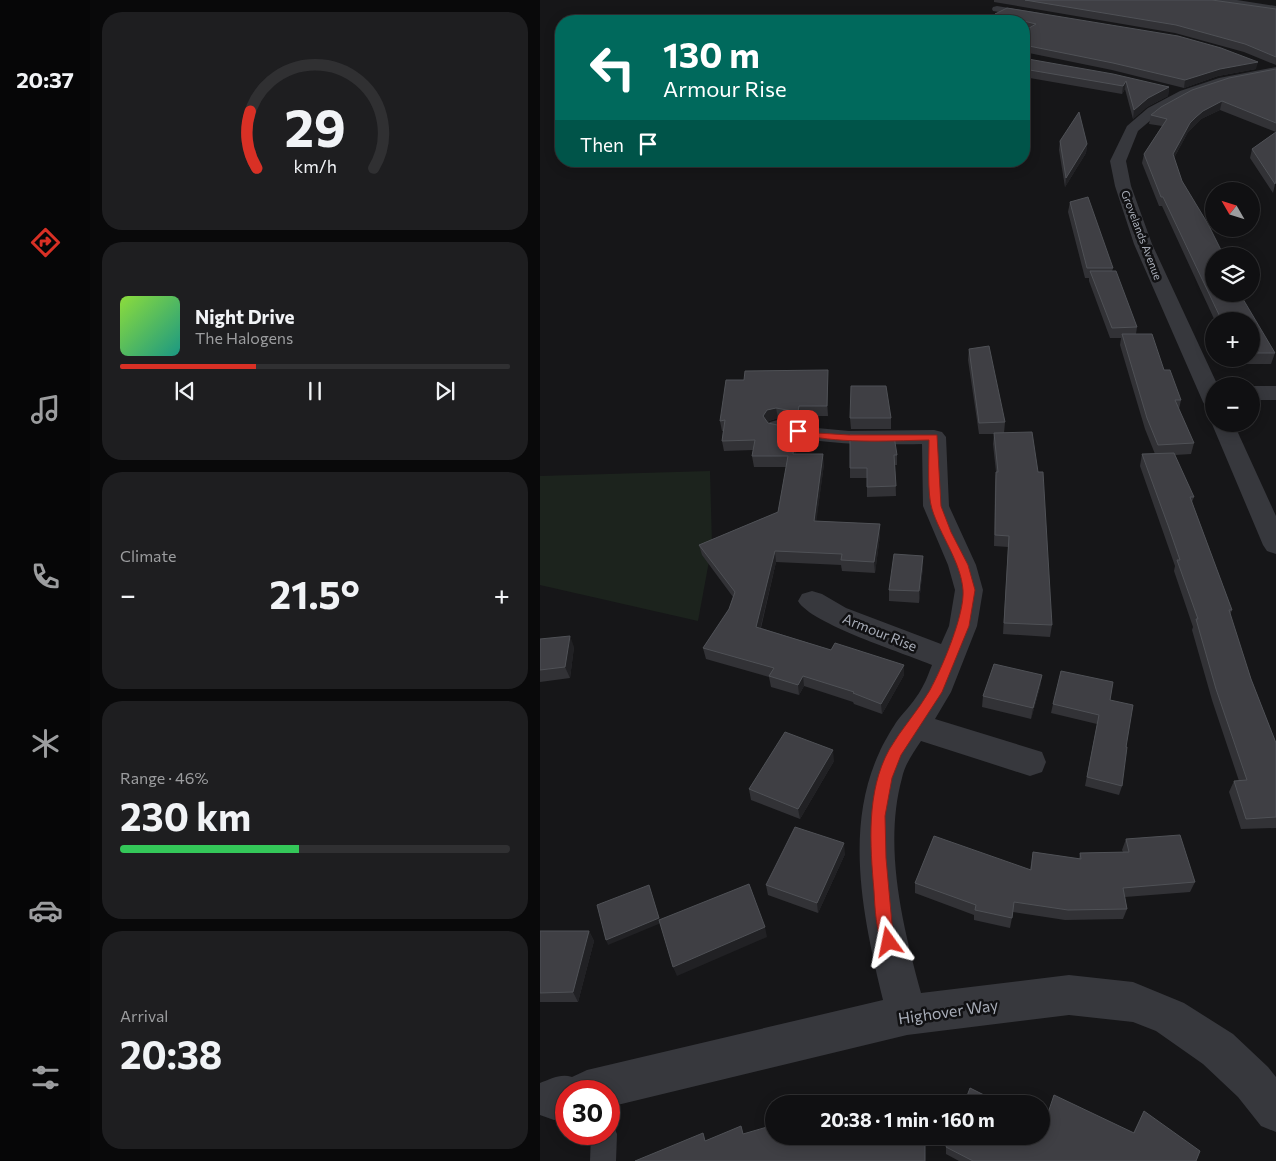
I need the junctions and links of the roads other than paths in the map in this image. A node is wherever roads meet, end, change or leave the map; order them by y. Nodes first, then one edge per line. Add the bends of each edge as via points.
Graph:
1 (1215, 0) edge
2 (997, 9) dead end
3 (1276, 9) edge
4 (1054, 18) edge
5 (1256, 63) edge
6 (1275, 71) edge
7 (1166, 90) edge
8 (1185, 94) junction
9 (1205, 381) edge
10 (1260, 393) edge
11 (1276, 393) edge
12 (778, 427) edge
13 (1227, 432) edge
14 (1276, 545) edge
15 (812, 601) dead end
16 (949, 659) junction
17 (912, 724) junction
18 (1030, 762) dead end
19 (907, 1015) junction
20 (620, 1083) edge
21 (1276, 1111) edge
22 (604, 1145) edge
23 (603, 1161) edge

1 - 3 street
2 - 4 street
5 - 6 street
6 - 8 street, Grovelands Avenue via 1224,81
7 - 8 street
8 - 9 street, Grovelands Avenue via 1153,111 1132,129 1118,161 1143,244
10 - 11 street
12 - 16 street via 817,436 934,438 936,506 962,565 969,590 963,626
13 - 14 street
15 - 16 street, Armour Rise via 836,614
16 - 17 street via 936,692
17 - 18 street
17 - 19 street via 885,778 878,816 884,924
19 - 20 street, Highover Way
19 - 21 street, Highover Way via 1069,995 1133,1002 1170,1017 1218,1049 1253,1082
22 - 23 lane

